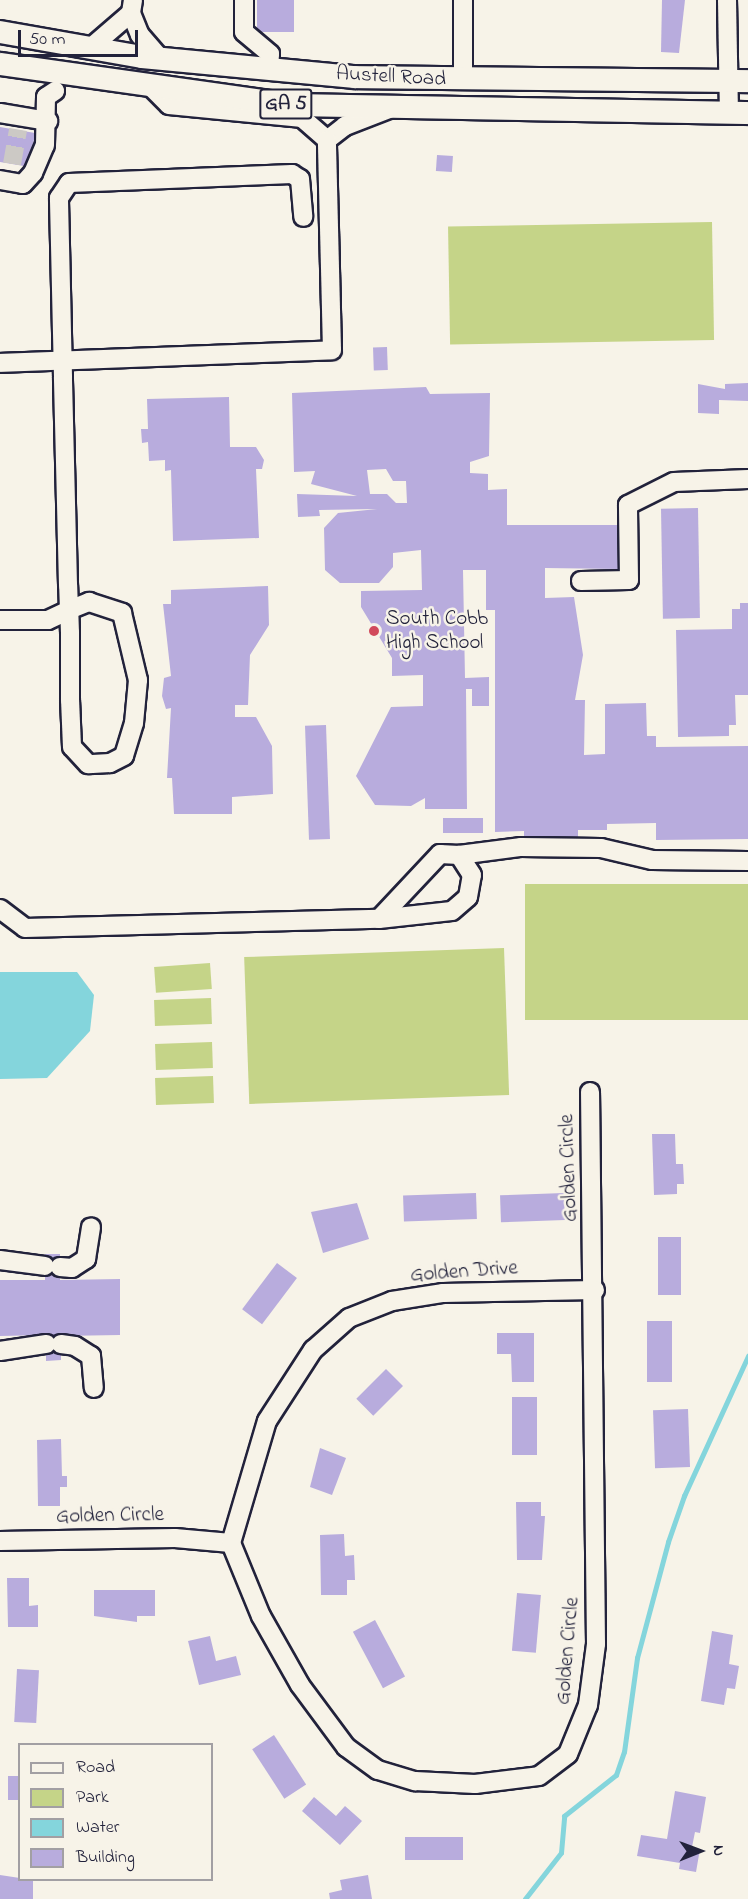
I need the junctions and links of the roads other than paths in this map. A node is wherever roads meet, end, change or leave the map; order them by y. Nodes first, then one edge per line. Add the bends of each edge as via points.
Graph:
1 (244, 0) edge
2 (463, 0) edge
3 (727, 0) edge
4 (132, 6) edge
5 (0, 32) edge
6 (89, 49) junction
7 (160, 59) junction
8 (0, 64) edge
9 (269, 70) junction
10 (463, 80) junction
11 (738, 81) edge
12 (56, 83) junction
13 (152, 87) junction
14 (391, 108) junction
15 (739, 113) edge
16 (0, 114) edge
17 (48, 118) junction
18 (327, 140) junction
19 (7, 175) edge
20 (303, 218) dead end
21 (63, 362) junction
22 (0, 363) edge
23 (748, 478) edge
24 (581, 581) dead end
25 (69, 610) junction
26 (0, 620) edge
27 (459, 855) junction
28 (748, 861) edge
29 (0, 909) edge
30 (379, 919) junction
31 (590, 1092) dead end
32 (91, 1227) dead end
33 (0, 1260) edge
34 (595, 1290) junction
35 (0, 1350) edge
36 (94, 1388) dead end
37 (0, 1541) edge
38 (231, 1543) junction

1 - 9 street via 244,32 270,54
2 - 10 street
3 - 11 street
4 - 6 street
4 - 7 street via 140,35
5 - 6 main road, Austell Road / GA 5
6 - 7 main road, Austell Road / GA 5
7 - 9 main road, Austell Road / GA 5
8 - 12 main road, Austell Road / GA 5
9 - 10 main road, Austell Road / GA 5
10 - 11 main road, Austell Road / GA 5
11 - 15 street
12 - 13 main road, Austell Road / GA 5
12 - 17 street via 59,109
13 - 14 main road, Austell Road / GA 5 via 290,105
13 - 18 street via 169,105 302,118
14 - 15 main road, Austell Road / GA 5
14 - 18 street via 345,126
16 - 17 street via 19,123
17 - 19 street via 45,145 33,173 23,184
18 - 21 street via 332,350 310,355
20 - 21 street via 300,179 292,174 69,183 59,198
21 - 22 street
21 - 25 street
23 - 24 street via 674,483 628,505 630,580
25 - 25 street via 72,747 88,764 110,763 124,756 134,723 138,680 130,635 122,613 105,604 90,602
25 - 26 street via 48,620
27 - 28 street via 521,847 601,848 652,860
27 - 30 street via 440,854
27 - 30 street via 472,875 468,897 452,911
29 - 30 street via 25,928
31 - 34 street, Golden Circle
32 - 33 street via 86,1259 72,1268
34 - 38 street, Golden Drive via 443,1293 393,1301 349,1318 313,1350 267,1421
34 - 38 street, Golden Circle via 595,1655 583,1723 556,1766 539,1776 475,1784 416,1781 378,1770 346,1747 300,1685 261,1616
35 - 36 street via 53,1344 75,1346 91,1356
37 - 38 street, Golden Circle via 175,1538

